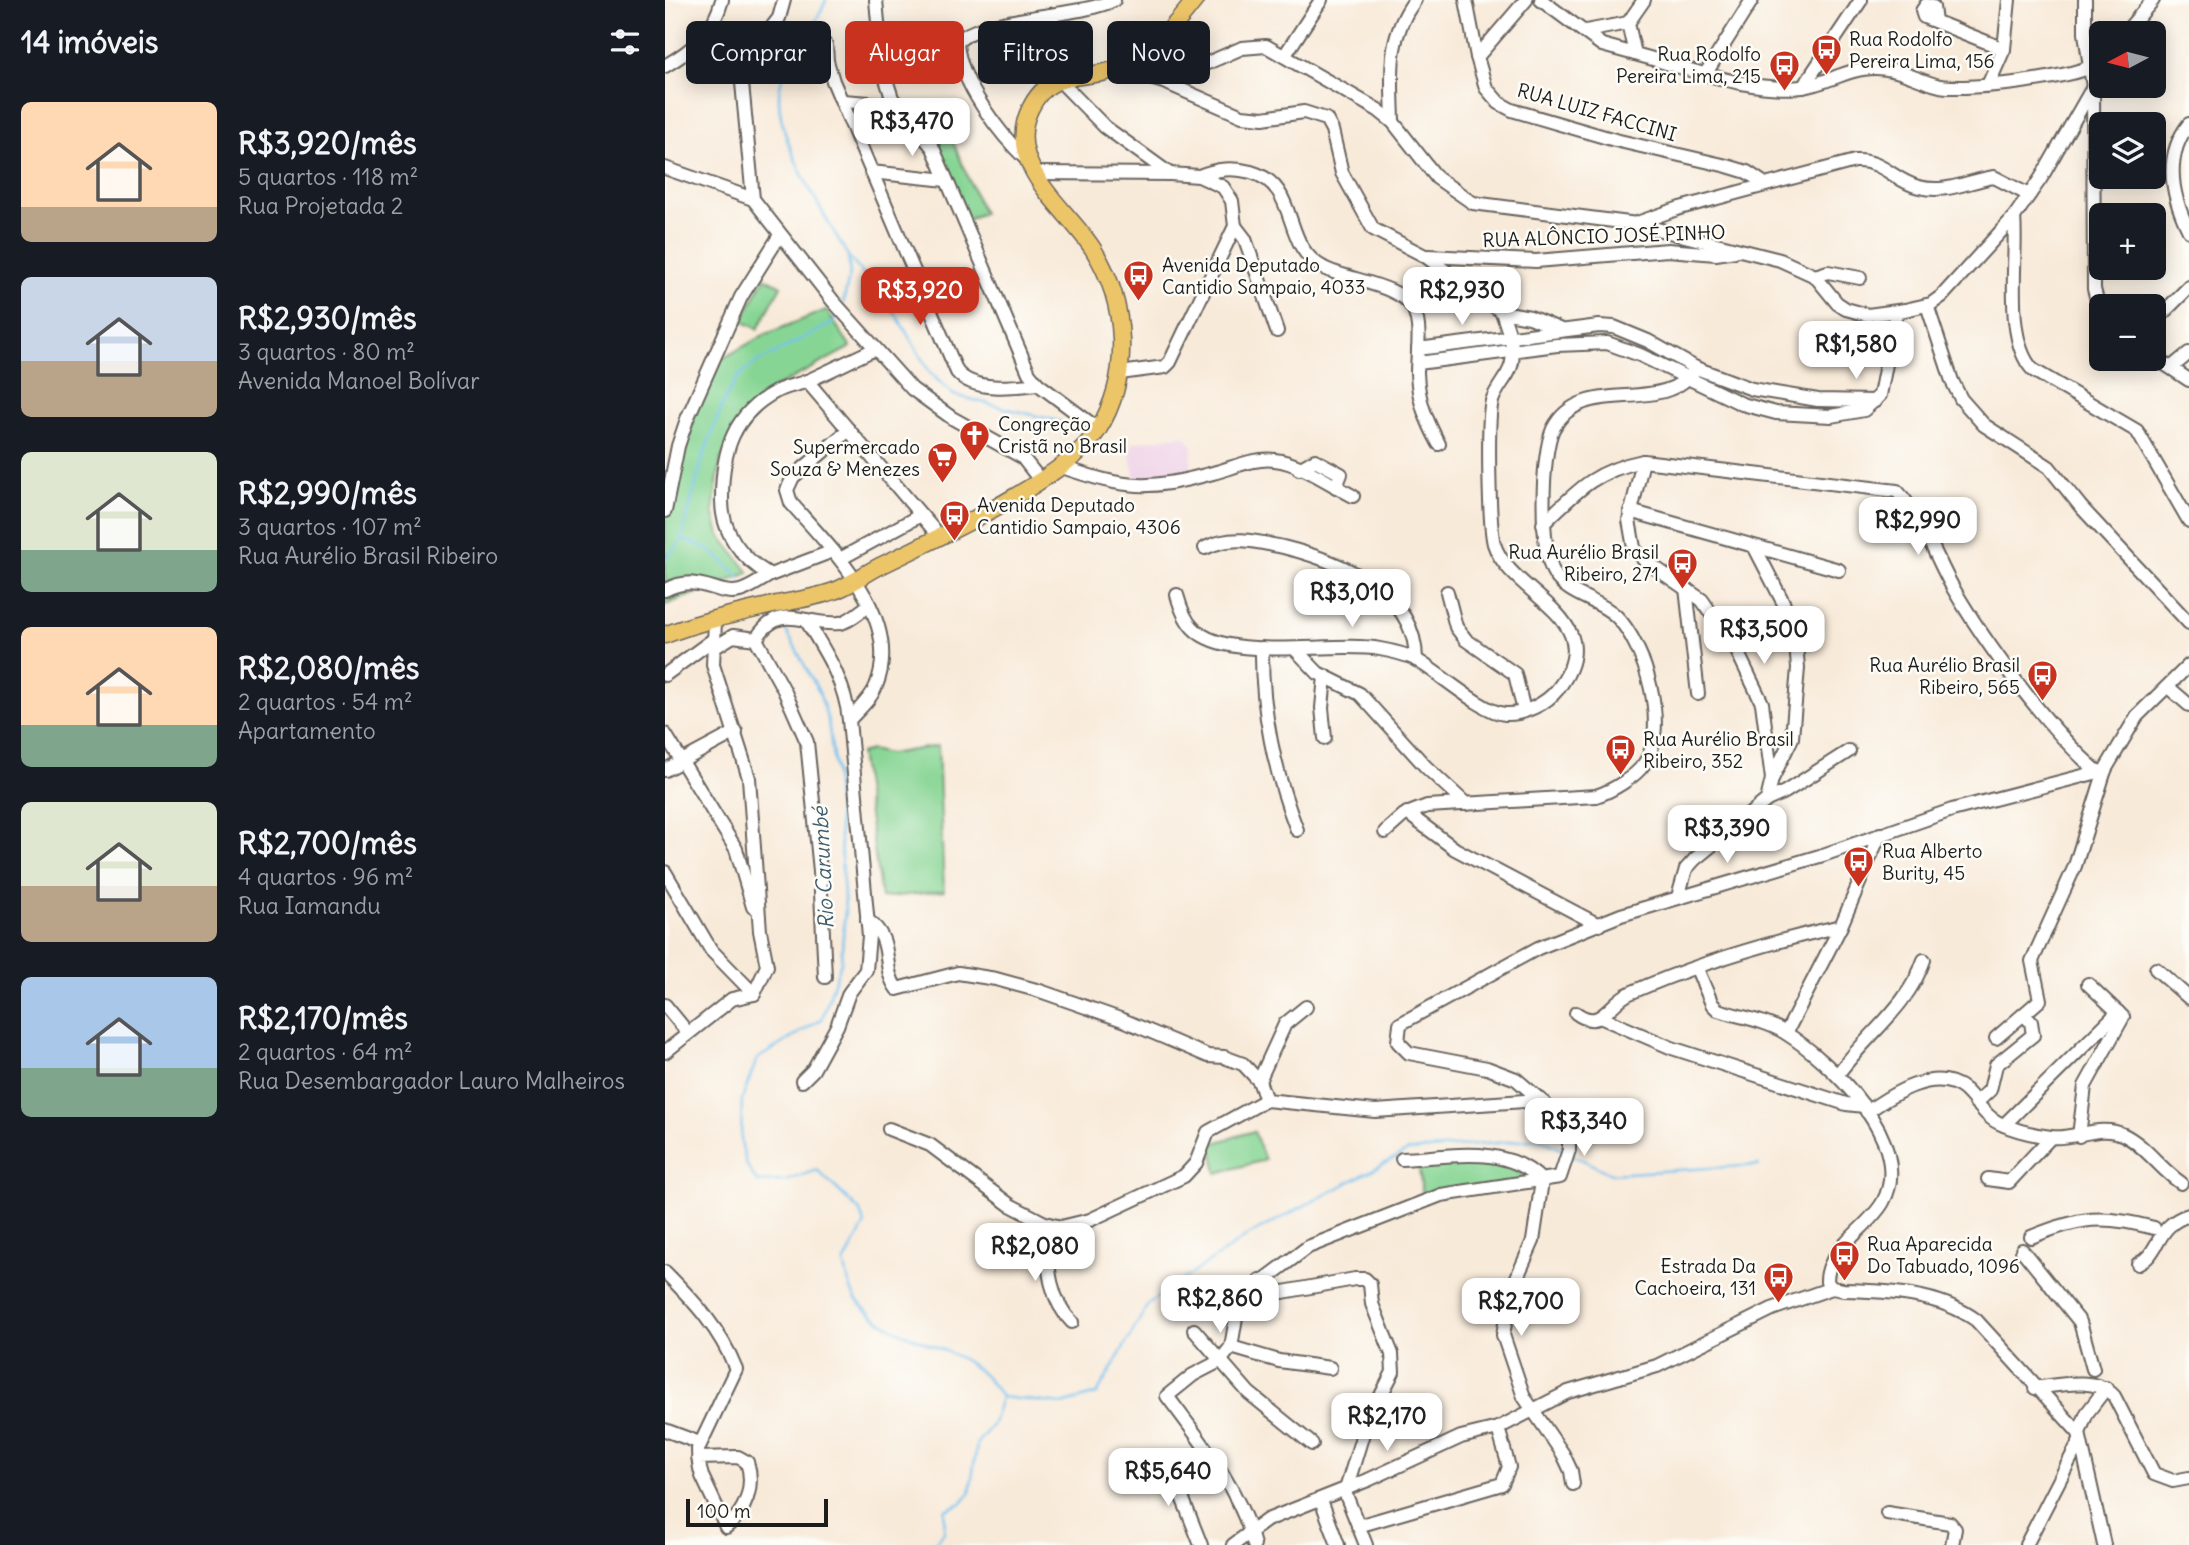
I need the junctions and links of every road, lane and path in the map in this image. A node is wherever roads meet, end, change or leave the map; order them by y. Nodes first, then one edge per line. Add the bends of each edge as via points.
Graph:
1 (722, 0) edge
2 (784, 0) edge
3 (876, 0) edge
4 (1114, 0) edge
5 (1195, 0) edge
6 (1321, 0) edge
7 (1415, 0) edge
8 (1466, 0) edge
9 (1526, 0) edge
10 (1541, 0) edge
11 (1644, 0) edge
12 (1752, 0) edge
13 (2009, 0) edge
14 (2085, 0) edge
15 (2153, 0) edge
16 (1855, 2) edge
17 (1177, 21) edge
18 (1935, 21) dead end
19 (2135, 21) edge
20 (1628, 23) junction
21 (1586, 31) junction
22 (2004, 49) junction
23 (2088, 52) edge
24 (1635, 54) junction
25 (1285, 55) junction
26 (1477, 57) junction
27 (1210, 62) edge
28 (665, 66) edge
29 (2089, 68) edge
30 (1706, 73) junction
31 (831, 74) edge
32 (1989, 83) junction
33 (1051, 84) edge
34 (1063, 84) edge
35 (1169, 84) edge
36 (1803, 87) junction
37 (2089, 94) edge
38 (2093, 98) edge
39 (843, 102) junction
40 (896, 105) junction
41 (1393, 122) junction
42 (2189, 124) edge
43 (1031, 167) junction
44 (665, 168) edge
45 (871, 172) junction
46 (1170, 174) junction
47 (1199, 176) junction
48 (946, 180) junction
49 (1765, 184) junction
50 (2029, 195) junction
51 (753, 199) junction
52 (2014, 217) junction
53 (1637, 223) junction
54 (1235, 226) junction
55 (2189, 231) edge
56 (780, 235) junction
57 (1742, 250) junction
58 (1425, 256) junction
59 (1815, 276) junction
60 (1860, 278) dead end
61 (2189, 287) edge
62 (2095, 294) edge
63 (1927, 305) junction
64 (2166, 309) edge
65 (1502, 312) junction
66 (1896, 313) junction
67 (1277, 331) dead end
68 (1561, 331) junction
69 (1511, 345) junction
70 (875, 349) junction
71 (1418, 349) junction
72 (2189, 353) edge
73 (1417, 363) junction
74 (2166, 363) edge
75 (2172, 367) junction
76 (1696, 368) junction
77 (1120, 373) junction
78 (1688, 380) junction
79 (2189, 380) edge
80 (807, 381) junction
81 (1038, 384) junction
82 (1875, 401) junction
83 (1098, 429) junction
84 (849, 430) junction
85 (1439, 443) dead end
86 (1643, 461) junction
87 (1062, 467) junction
88 (1040, 480) junction
89 (1353, 496) dead end
90 (665, 511) edge
91 (1630, 511) junction
92 (921, 515) junction
93 (2189, 521) edge
94 (1543, 524) junction
95 (942, 534) junction
96 (1205, 548) dead end
97 (1755, 548) junction
98 (837, 555) junction
99 (1839, 570) dead end
100 (768, 574) junction
101 (857, 579) junction
102 (1686, 588) junction
103 (665, 590) edge
104 (1447, 592) dead end
105 (1177, 595) dead end
106 (868, 606) junction
107 (806, 620) junction
108 (715, 621) junction
109 (2189, 623) edge
110 (665, 635) edge
111 (756, 639) junction
112 (714, 643) junction
113 (1262, 648) junction
114 (1295, 649) junction
115 (1416, 660) junction
116 (2189, 664) edge
117 (665, 675) edge
118 (1325, 676) junction
119 (2168, 687) junction
120 (1698, 694) dead end
121 (2189, 705) edge
122 (1520, 712) junction
123 (849, 720) junction
124 (736, 732) junction
125 (665, 734) edge
126 (1325, 738) dead end
127 (1849, 751) dead end
128 (680, 762) junction
129 (665, 770) edge
130 (2102, 771) junction
131 (1772, 779) junction
132 (1767, 800) junction
133 (1466, 804) junction
134 (1407, 813) junction
135 (1297, 830) dead end
136 (1385, 832) dead end
137 (1881, 834) junction
138 (665, 872) edge
139 (1678, 897) junction
140 (867, 920) junction
141 (1599, 925) junction
142 (1841, 926) junction
143 (760, 931) junction
144 (1924, 960) dead end
145 (1697, 969) junction
146 (2156, 969) dead end
147 (825, 977) dead end
148 (2088, 984) dead end
149 (754, 995) junction
150 (2189, 998) edge
151 (665, 1006) edge
152 (1306, 1007) dead end
153 (2117, 1012) junction
154 (1576, 1013) dead end
155 (2024, 1015) junction
156 (1602, 1018) junction
157 (688, 1033) junction
158 (1786, 1033) junction
159 (1996, 1038) dead end
160 (665, 1052) edge
161 (1838, 1074) junction
162 (802, 1081) dead end
163 (1259, 1081) junction
164 (1265, 1100) junction
165 (1544, 1103) junction
166 (1976, 1103) junction
167 (1866, 1109) junction
168 (2004, 1125) junction
169 (889, 1129) dead end
170 (2079, 1136) junction
171 (2051, 1137) junction
172 (1402, 1159) dead end
173 (1987, 1179) dead end
174 (1542, 1181) junction
175 (2181, 1183) dead end
176 (2189, 1215) edge
177 (1045, 1223) junction
178 (2154, 1228) dead end
179 (2031, 1237) dead end
180 (2022, 1250) dead end
181 (2138, 1264) dead end
182 (665, 1272) edge
183 (1260, 1280) junction
184 (1832, 1288) junction
185 (1072, 1322) dead end
186 (1194, 1330) dead end
187 (1230, 1347) junction
188 (1220, 1361) junction
189 (1329, 1368) dead end
190 (2093, 1369) dead end
191 (2035, 1388) junction
192 (2106, 1388) junction
193 (1533, 1410) junction
194 (1498, 1429) junction
195 (665, 1430) edge
196 (2079, 1437) junction
197 (700, 1443) junction
198 (1312, 1444) dead end
199 (698, 1458) junction
200 (1167, 1459) dead end
201 (2189, 1478) edge
202 (1573, 1484) dead end
203 (1345, 1488) junction
204 (1321, 1500) junction
205 (1887, 1513) dead end
206 (1358, 1526) junction
207 (1250, 1530) junction
208 (1201, 1545) edge
209 (1233, 1545) edge
210 (1254, 1545) edge
211 (1338, 1545) edge
212 (1366, 1545) edge
213 (1952, 1545) edge
214 (2026, 1545) edge
215 (2105, 1545) edge

1 - 28 street via 702,39
2 - 51 street via 779,18 751,54 742,83
3 - 40 street via 883,67
4 - 43 street via 1090,9 994,26 957,43 967,76 983,105
5 - 17 main road
6 - 25 street
7 - 41 street via 1397,27 1394,41
8 - 26 street, RUA LUIZ FACCINI
9 - 26 street
10 - 21 street
11 - 20 street
12 - 30 street
13 - 22 street
14 - 23 street
15 - 19 street
16 - 36 street
18 - 22 street
20 - 21 street
20 - 24 street
21 - 24 street via 1602,45
22 - 32 street
24 - 30 street
25 - 27 street via 1266,46 1242,48
25 - 41 street
26 - 49 street, RUA LUIZ FACCINI via 1486,88 1512,110 1727,166
29 - 32 street via 2057,78
30 - 36 street via 1761,85
31 - 39 street
32 - 36 street via 1941,86 1873,68
33 - 43 main road via 1030,108 1023,137
34 - 46 street via 1105,127
35 - 58 street via 1242,116 1304,112 1326,119 1342,173 1373,229
37 - 50 street
38 - 62 street
39 - 40 street
39 - 45 street
40 - 48 street via 933,148
41 - 53 street via 1437,178 1473,203
42 - 55 street via 2172,166 2177,200
43 - 46 street
43 - 77 main road via 1093,249 1112,287 1120,319
44 - 51 street
45 - 48 street
45 - 81 street via 964,381 975,385
46 - 47 street
47 - 54 street via 1228,192
47 - 71 street via 1234,169 1274,183 1299,242 1316,264 1410,304 1415,310
48 - 81 street via 1014,344
49 - 50 street via 1864,160 1880,164 1916,186 1949,189 1994,177
49 - 53 street
50 - 52 street
51 - 56 street
52 - 63 street via 1943,296
52 - 93 street via 2016,326 2022,355 2033,370 2137,431
53 - 57 street
54 - 67 street via 1245,239
54 - 77 street via 1170,362 1164,367
56 - 70 street
56 - 90 street via 741,297 687,419
57 - 58 street, RUA ALÔNCIO JOSÉ PINHO via 1716,254 1668,250 1536,261
57 - 59 street
58 - 65 street
59 - 60 street via 1828,272
59 - 66 street via 1846,309 1868,315
61 - 64 street
63 - 66 street
63 - 109 street via 1961,399 1984,425 2049,467
65 - 68 street via 1530,317
65 - 69 street
66 - 82 street via 1883,389
68 - 69 street
68 - 76 street via 1614,327
69 - 71 street
69 - 73 street
69 - 78 street via 1607,342
69 - 122 street via 1512,364 1492,401 1490,519 1494,543 1511,574 1553,606 1566,625 1573,649 1556,692
70 - 80 street
70 - 88 street via 934,406 1022,457
71 - 73 street
72 - 75 street
73 - 85 street via 1423,415
74 - 75 street
75 - 79 street
76 - 78 street
76 - 82 street via 1767,394
77 - 83 main road
78 - 82 street via 1742,404 1776,413 1852,414
78 - 94 street via 1666,392 1583,402 1562,416 1549,442
80 - 84 street
80 - 100 street via 775,392 749,411 732,432 727,450 722,509 728,534 739,550
81 - 83 street
83 - 87 main road via 1079,455
84 - 92 street
84 - 98 street via 793,477 786,490 791,503
86 - 91 street
86 - 94 street via 1599,474
86 - 130 street via 1897,491 1913,510 1971,616 2083,759
87 - 88 main road
87 - 89 street via 1141,487 1276,460
88 - 95 main road
91 - 97 street
91 - 102 street via 1629,531 1638,554
92 - 95 street
92 - 98 street
94 - 133 street via 1546,554 1555,575 1571,590 1609,611 1626,629 1652,688 1654,732 1646,763 1604,793
95 - 101 main road
96 - 115 street via 1226,539 1243,540 1311,554 1352,571 1399,610 1413,638
97 - 99 street
97 - 131 street via 1788,614 1798,660 1792,738
98 - 100 street
98 - 101 street
100 - 103 street via 741,591 701,583
101 - 106 street
101 - 108 main road via 838,590
102 - 120 street
102 - 131 street via 1720,622 1755,685 1765,716
104 - 122 street via 1456,626 1466,640 1515,674
105 - 113 street via 1190,625 1202,635
106 - 107 street via 842,623
106 - 123 street via 884,646 882,668 874,690
107 - 111 street via 797,616 766,624
107 - 123 street via 837,670 847,696
108 - 110 main road
108 - 112 street
111 - 112 street via 733,636
111 - 147 street via 807,742
112 - 117 street
112 - 124 street via 713,666
113 - 114 street
113 - 135 street via 1279,785
114 - 115 street via 1372,648
114 - 118 street
115 - 122 street via 1493,710
116 - 119 street
118 - 126 street
118 - 133 street via 1360,694 1426,768
119 - 121 street
119 - 130 street via 2137,716
123 - 140 street
124 - 128 street
124 - 143 street via 750,778
125 - 128 street
127 - 132 street
128 - 129 street
128 - 143 street via 736,849
130 - 137 street via 1952,810
130 - 155 street via 2075,866 2032,961 2040,998
131 - 132 street
132 - 139 street via 1695,859 1686,869
133 - 134 street via 1427,806
134 - 136 street
134 - 141 street via 1455,849
137 - 139 street
137 - 142 street
138 - 149 street via 711,950
139 - 141 street
140 - 162 street via 866,970 849,993 813,1070
140 - 163 street via 886,942 891,981 897,989 958,973 996,979 1070,1000 1208,1056 1233,1061
141 - 165 street via 1531,952 1405,1020 1398,1029 1398,1042 1409,1053 1502,1072
142 - 145 street
142 - 158 street
143 - 149 street via 767,966
144 - 161 street via 1907,998
145 - 156 street via 1628,994
145 - 158 street via 1718,1010
146 - 150 street
148 - 153 street
149 - 157 street via 732,999
151 - 157 street
152 - 163 street via 1285,1024
153 - 168 street
153 - 170 street via 2122,1021 2085,1086
154 - 156 street via 1589,1020
155 - 159 street
155 - 166 street via 2031,1021 2032,1035 1996,1065 1990,1090
156 - 167 street via 1711,1062
157 - 160 street
158 - 161 street
161 - 167 street
163 - 164 street
164 - 165 street via 1364,1111
164 - 177 street via 1208,1132 1196,1163 1184,1176 1082,1223 1061,1227
165 - 174 street via 1569,1133 1569,1150 1560,1177
166 - 167 street via 1956,1085 1926,1083 1895,1092
166 - 168 street
167 - 184 street via 1886,1150 1889,1187 1877,1212 1828,1267 1827,1282
168 - 171 street
169 - 177 street via 930,1145 1010,1205
170 - 171 street
170 - 175 street via 2094,1131 2125,1135
171 - 173 street via 2009,1182
172 - 174 street via 1498,1156 1520,1162
174 - 183 street via 1441,1195 1308,1247
174 - 193 street via 1533,1241 1514,1283 1503,1329 1516,1379
176 - 181 street via 2169,1223 2148,1259
177 - 185 street via 1054,1297
178 - 179 street via 2099,1217
180 - 190 street via 2080,1322
182 - 197 street via 701,1308 725,1341 736,1369
183 - 187 street via 1241,1300
183 - 203 street via 1272,1294 1355,1279 1370,1284 1372,1304 1392,1354 1393,1372 1365,1427
184 - 191 street via 1921,1297 1956,1307 1976,1320
184 - 193 street via 1772,1309 1657,1366 1568,1392
186 - 188 street
187 - 188 street
187 - 189 street
188 - 198 street via 1272,1415
188 - 207 street via 1167,1395 1197,1434
191 - 192 street via 2092,1384
191 - 196 street
192 - 196 street via 2087,1413
192 - 201 street via 2154,1474 2166,1480
193 - 194 street
193 - 202 street via 1563,1454
194 - 203 street via 1450,1442
194 - 206 street via 1509,1473 1502,1485
195 - 197 street
196 - 214 street
196 - 215 street
197 - 199 street
199 - 199 street via 738,1457 747,1462 743,1511 726,1527
200 - 208 street
203 - 204 street
203 - 206 street
204 - 207 street
204 - 211 street
205 - 213 street via 1950,1523 1955,1529
206 - 212 street
207 - 209 street
207 - 210 street

